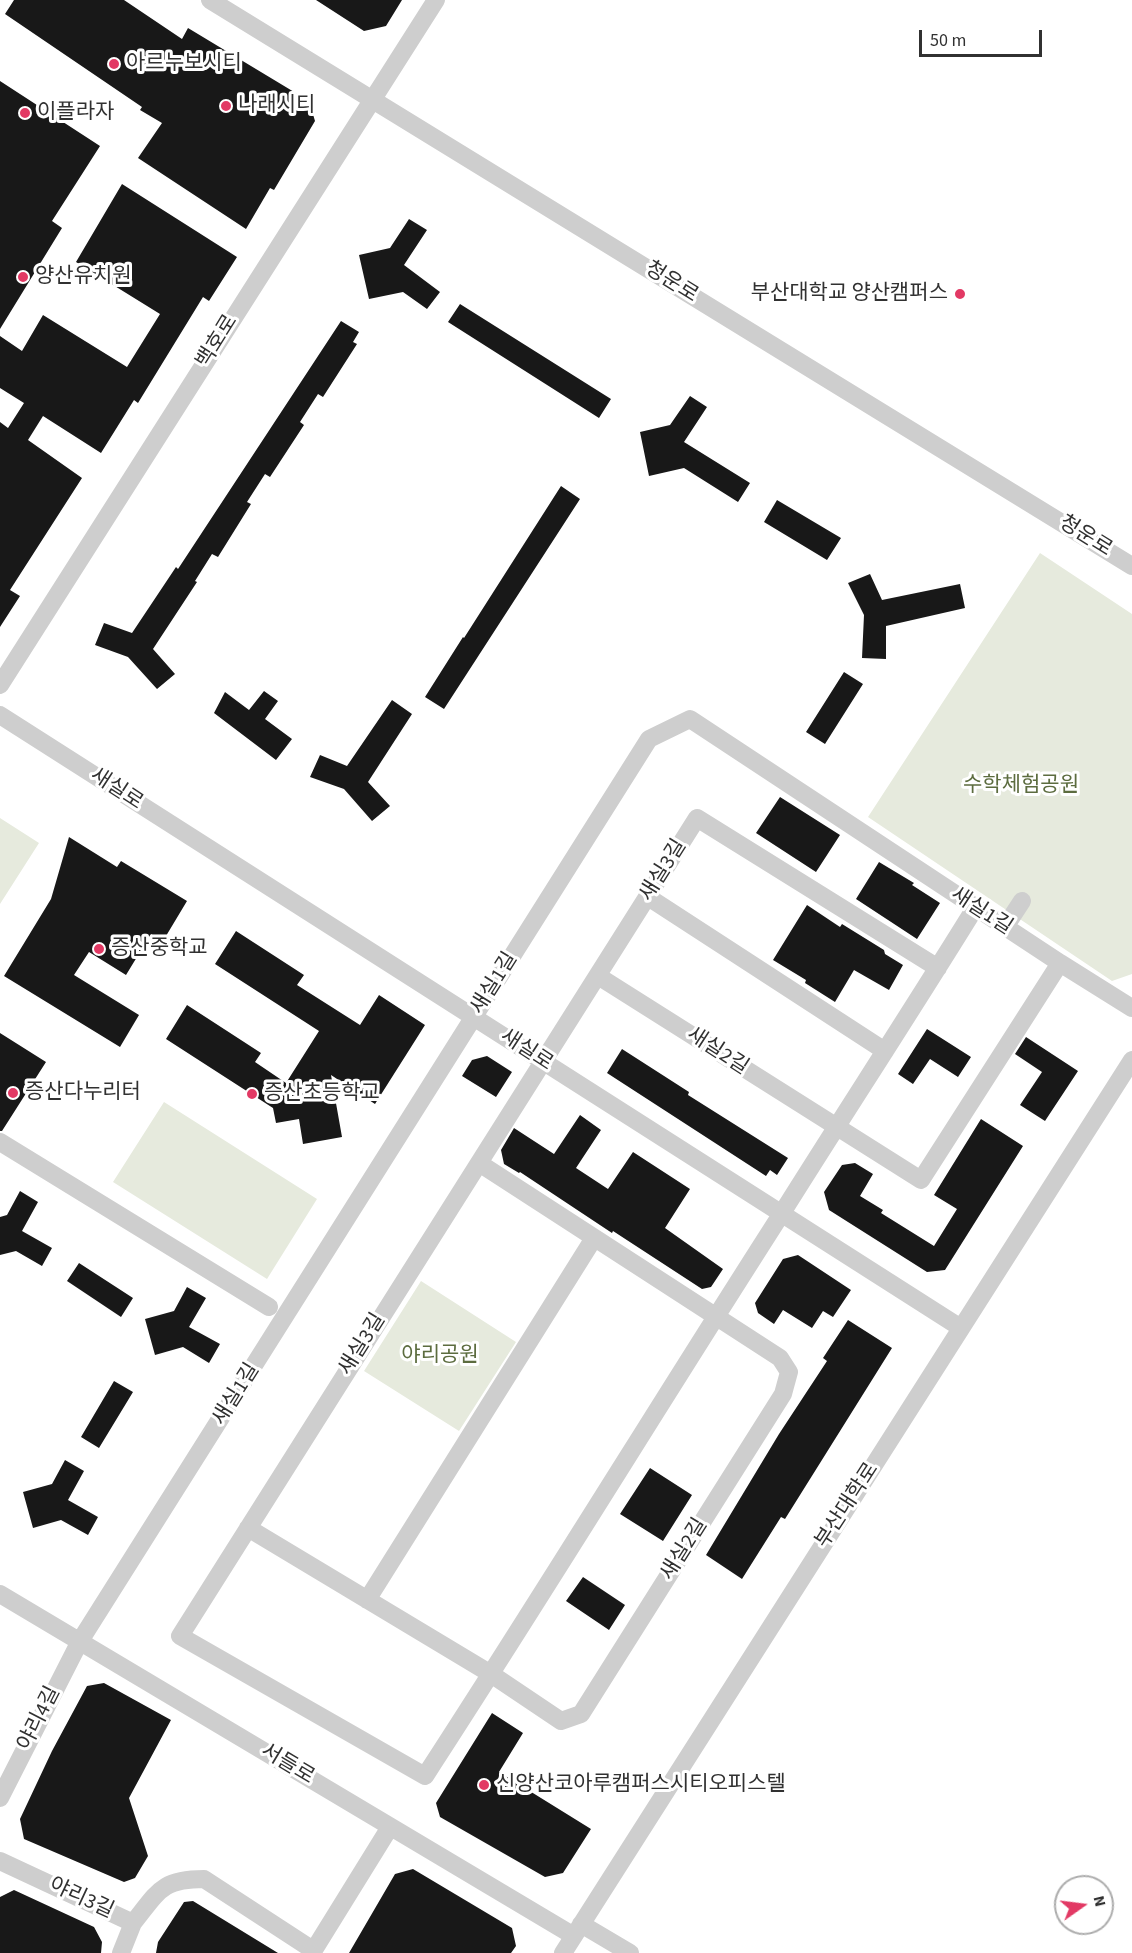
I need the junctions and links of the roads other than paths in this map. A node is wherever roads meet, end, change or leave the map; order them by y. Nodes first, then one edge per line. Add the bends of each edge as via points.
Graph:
1 (210, 0) edge
2 (436, 0) edge
3 (372, 99) junction
4 (1132, 566) edge
5 (0, 684) edge
6 (0, 715) edge
7 (648, 897) junction
8 (1022, 901) dead end
9 (975, 908) junction
10 (1005, 927) junction
11 (1060, 963) junction
12 (938, 968) junction
13 (598, 976) junction
14 (1132, 1008) edge
15 (474, 1017) junction
16 (885, 1051) junction
17 (1132, 1060) edge
18 (542, 1062) junction
19 (836, 1128) junction
20 (0, 1142) edge
21 (479, 1163) junction
22 (781, 1213) junction
23 (594, 1238) junction
24 (269, 1307) dead end
25 (717, 1316) junction
26 (961, 1328) junction
27 (248, 1528) junction
28 (0, 1594) edge
29 (367, 1600) junction
30 (80, 1641) junction
31 (492, 1674) junction
32 (0, 1798) edge
33 (390, 1827) junction
34 (0, 1861) edge
35 (133, 1923) junction
36 (578, 1930) junction
37 (313, 1952) edge
38 (121, 1953) edge
39 (563, 1953) edge
40 (630, 1953) edge

1 - 3 street, 청운로
2 - 3 street, 백호로
3 - 4 street, 청운로
3 - 5 street, 백호로
6 - 15 street, 새실로
7 - 12 street, 새실3길 via 697,819
7 - 13 street, 새실3길
7 - 16 street
8 - 10 street
9 - 10 street, 새실1길
9 - 12 street
9 - 15 street, 새실1길 via 690,719 650,739
10 - 11 street, 새실1길
11 - 14 street, 새실1길
11 - 19 street via 921,1180
12 - 16 street
13 - 18 street, 새실3길
13 - 19 street, 새실2길
15 - 18 street, 새실로
15 - 30 street, 새실1길
16 - 19 street
17 - 26 street, 부산대학로
18 - 21 street, 새실3길
18 - 22 street, 새실로
19 - 22 street
20 - 24 street
21 - 23 street
21 - 27 street, 새실3길
22 - 25 street
22 - 26 street, 새실로
23 - 25 street, 새실2길
23 - 29 street
25 - 31 street
25 - 31 street, 새실2길 via 780,1358 789,1372 777,1404 581,1714 561,1721
26 - 36 street, 부산대학로
27 - 29 street
27 - 31 street, 새실3길 via 180,1636 425,1776
28 - 30 street, 서들로
29 - 31 street
30 - 32 street, 야리4길
30 - 33 street, 서들로
33 - 36 street, 서들로
33 - 37 street
34 - 35 street, 야리3길
35 - 37 street via 161,1888 182,1879 204,1878
35 - 38 street, 야리3길
36 - 39 street, 부산대학로
36 - 40 street, 서들로

